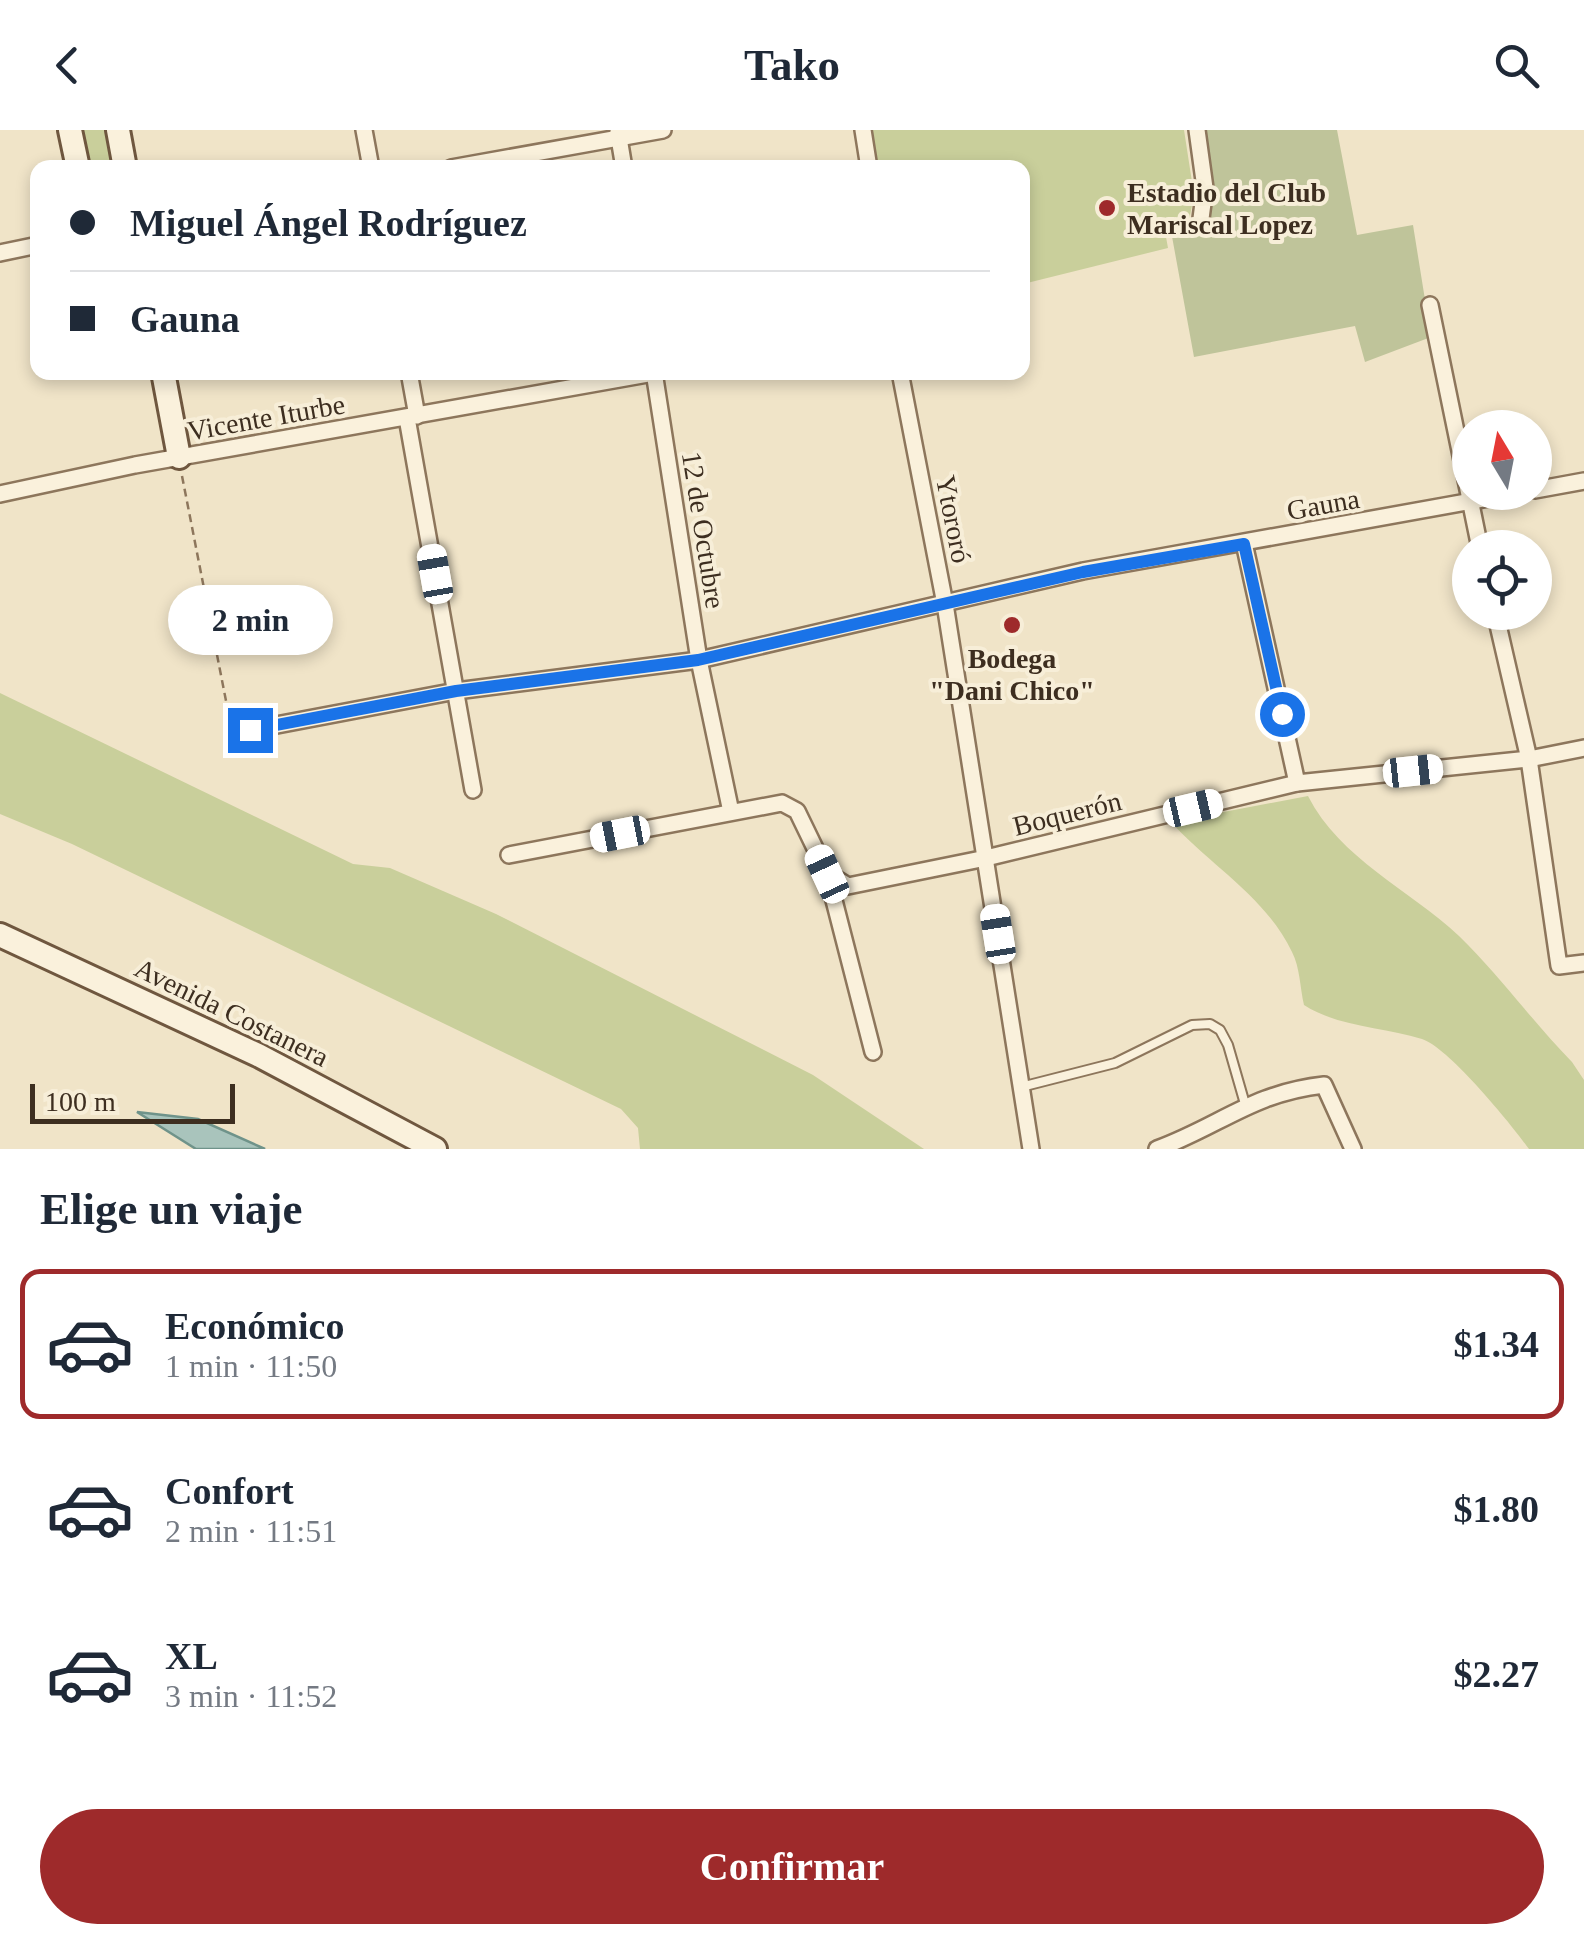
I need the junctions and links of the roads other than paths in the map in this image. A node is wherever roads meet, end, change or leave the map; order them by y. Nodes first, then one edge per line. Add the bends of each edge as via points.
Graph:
1 (70, 130) edge
2 (118, 130) edge
3 (364, 130) edge
4 (663, 130) edge
5 (863, 130) edge
6 (1197, 130) edge
7 (619, 134) edge
8 (76, 160) edge
9 (124, 160) edge
10 (370, 160) edge
11 (491, 160) edge
12 (623, 160) edge
13 (868, 160) edge
14 (1200, 226) dead end
15 (30, 247) edge
16 (0, 253) edge
17 (1430, 305) dead end
18 (165, 380) edge
19 (410, 380) edge
20 (616, 380) edge
21 (657, 380) edge
22 (902, 380) edge
23 (1452, 413) edge
24 (412, 416) junction
25 (179, 457) junction
26 (1584, 481) edge
27 (1552, 487) edge
28 (0, 494) edge
29 (1452, 505) edge
30 (1244, 544) junction
31 (944, 604) junction
32 (1499, 630) edge
33 (698, 660) junction
34 (456, 691) junction
35 (250, 730) road end
36 (1584, 748) edge
37 (1528, 759) junction
38 (1297, 782) junction
39 (473, 790) dead end
40 (730, 812) junction
41 (509, 855) dead end
42 (986, 858) junction
43 (827, 874) junction
44 (0, 935) edge
45 (1584, 963) edge
46 (873, 1052) dead end
47 (1022, 1087) junction
48 (1245, 1104) junction
49 (1175, 1146) edge
50 (435, 1149) edge
51 (1031, 1149) edge
52 (1157, 1149) edge
53 (1353, 1149) edge

1 - 8 street
2 - 9 street
3 - 10 street
4 - 7 street
5 - 13 street
6 - 14 street via 1206,188
7 - 11 street
7 - 12 street
15 - 16 street
17 - 23 street
18 - 25 street
19 - 24 street
20 - 24 street, Vicente Iturbe
21 - 33 street, 12 de Octubre
22 - 31 street, Ytororó
24 - 25 street, Vicente Iturbe
24 - 34 street
25 - 28 street, Vicente Iturbe
26 - 27 street
29 - 30 street, Gauna
30 - 31 street, Gauna
30 - 38 street
31 - 33 street, Gauna
31 - 42 street, Ytororó
32 - 37 street
33 - 34 street, Gauna
33 - 40 street, 12 de Octubre
34 - 35 street, Gauna
34 - 39 street
36 - 37 street, Boquerón
37 - 38 street, Boquerón
37 - 45 street via 1559,966
38 - 42 street, Boquerón
40 - 41 street
40 - 43 street via 782,803 796,811
42 - 43 street, Boquerón via 848,886
42 - 47 street, Ytororó
43 - 46 street
44 - 50 street, Avenida Costanera via 258,1055
47 - 48 lane via 1115,1063 1192,1025 1210,1024 1228,1045
47 - 51 street, Ytororó
48 - 49 street
48 - 53 street via 1324,1085
49 - 52 street

